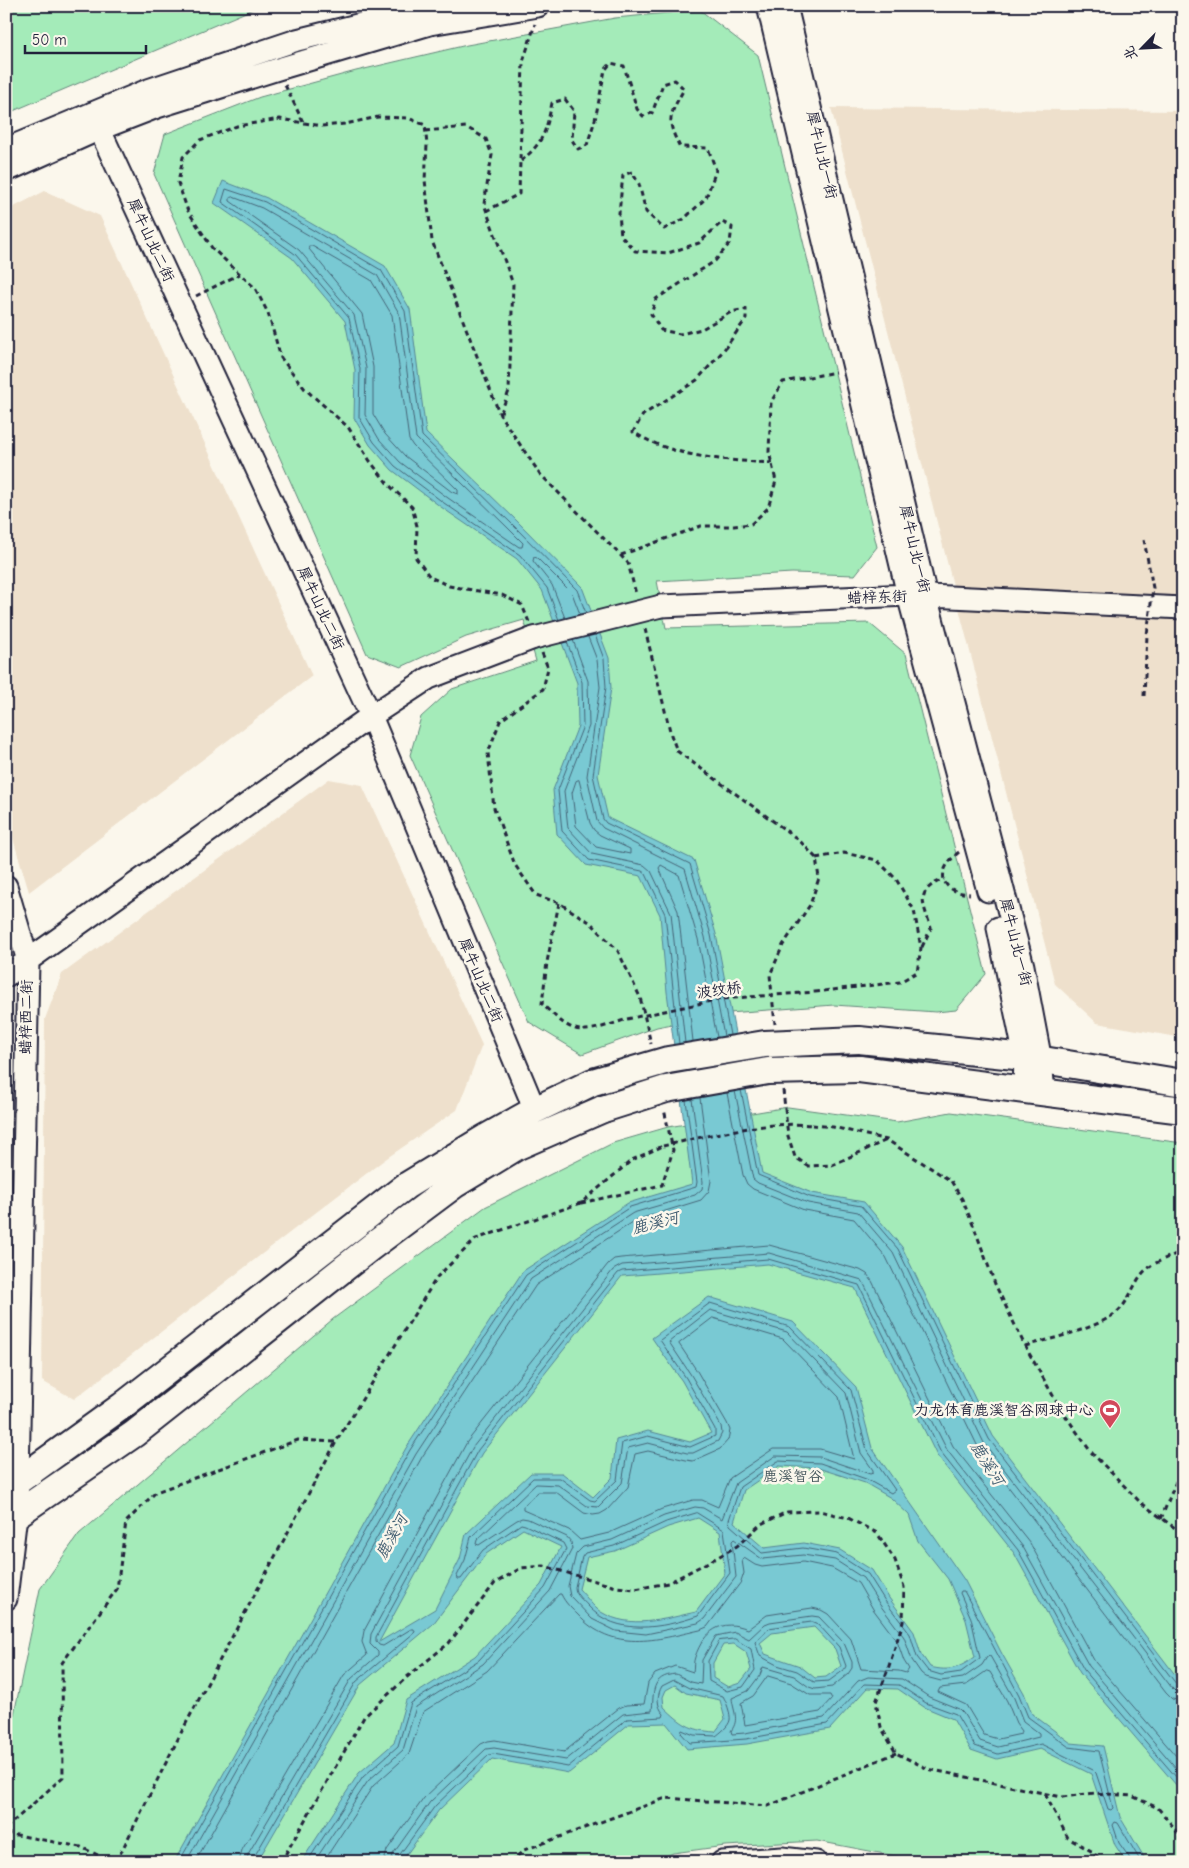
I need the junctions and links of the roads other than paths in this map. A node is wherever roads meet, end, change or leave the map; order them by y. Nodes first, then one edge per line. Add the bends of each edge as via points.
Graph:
1 (434, 6) edge
2 (768, 6) edge
3 (786, 6) edge
4 (538, 11) edge
5 (96, 121) junction
6 (6, 149) edge
7 (6, 171) edge
8 (917, 595) junction
9 (1183, 608) edge
10 (371, 716) junction
11 (6, 886) edge
12 (28, 962) junction
13 (6, 976) edge
14 (1033, 1059) junction
15 (1183, 1084) edge
16 (1034, 1091) junction
17 (535, 1110) junction
18 (1183, 1110) edge
19 (12, 1484) edge
20 (11, 1517) edge
21 (6, 1599) edge
22 (722, 1862) edge
23 (816, 1862) edge

1 - 5 street via 297,40 148,90
2 - 8 street, 犀牛山北一街 via 854,370
3 - 8 street, 犀牛山北一街
4 - 5 street via 430,24 158,107
5 - 6 street
5 - 7 street
5 - 10 street, 犀牛山北二街
8 - 9 street, 蜡梓东街
8 - 10 street, 蜡梓东街, bridge via 661,606 534,638 429,678
8 - 14 street, 犀牛山北一街 via 1023,966
10 - 12 street, 蜡梓东街
10 - 17 street, 犀牛山北二街
11 - 12 street, 蜡梓西二街
12 - 13 street, 蜡梓东街
12 - 19 street, 蜡梓西二街
14 - 15 main road
14 - 16 street, 犀牛山北一街
14 - 17 main road, bridge via 858,1040 765,1044 668,1060 593,1082
16 - 18 main road
16 - 20 main road, bridge via 858,1069 768,1071 666,1090 603,1109 518,1146 454,1185 134,1434
17 - 19 main road via 406,1186 122,1406
19 - 20 street, 蜡梓西二街
20 - 21 street, 蜡梓西二街
22 - 23 street via 782,1858

